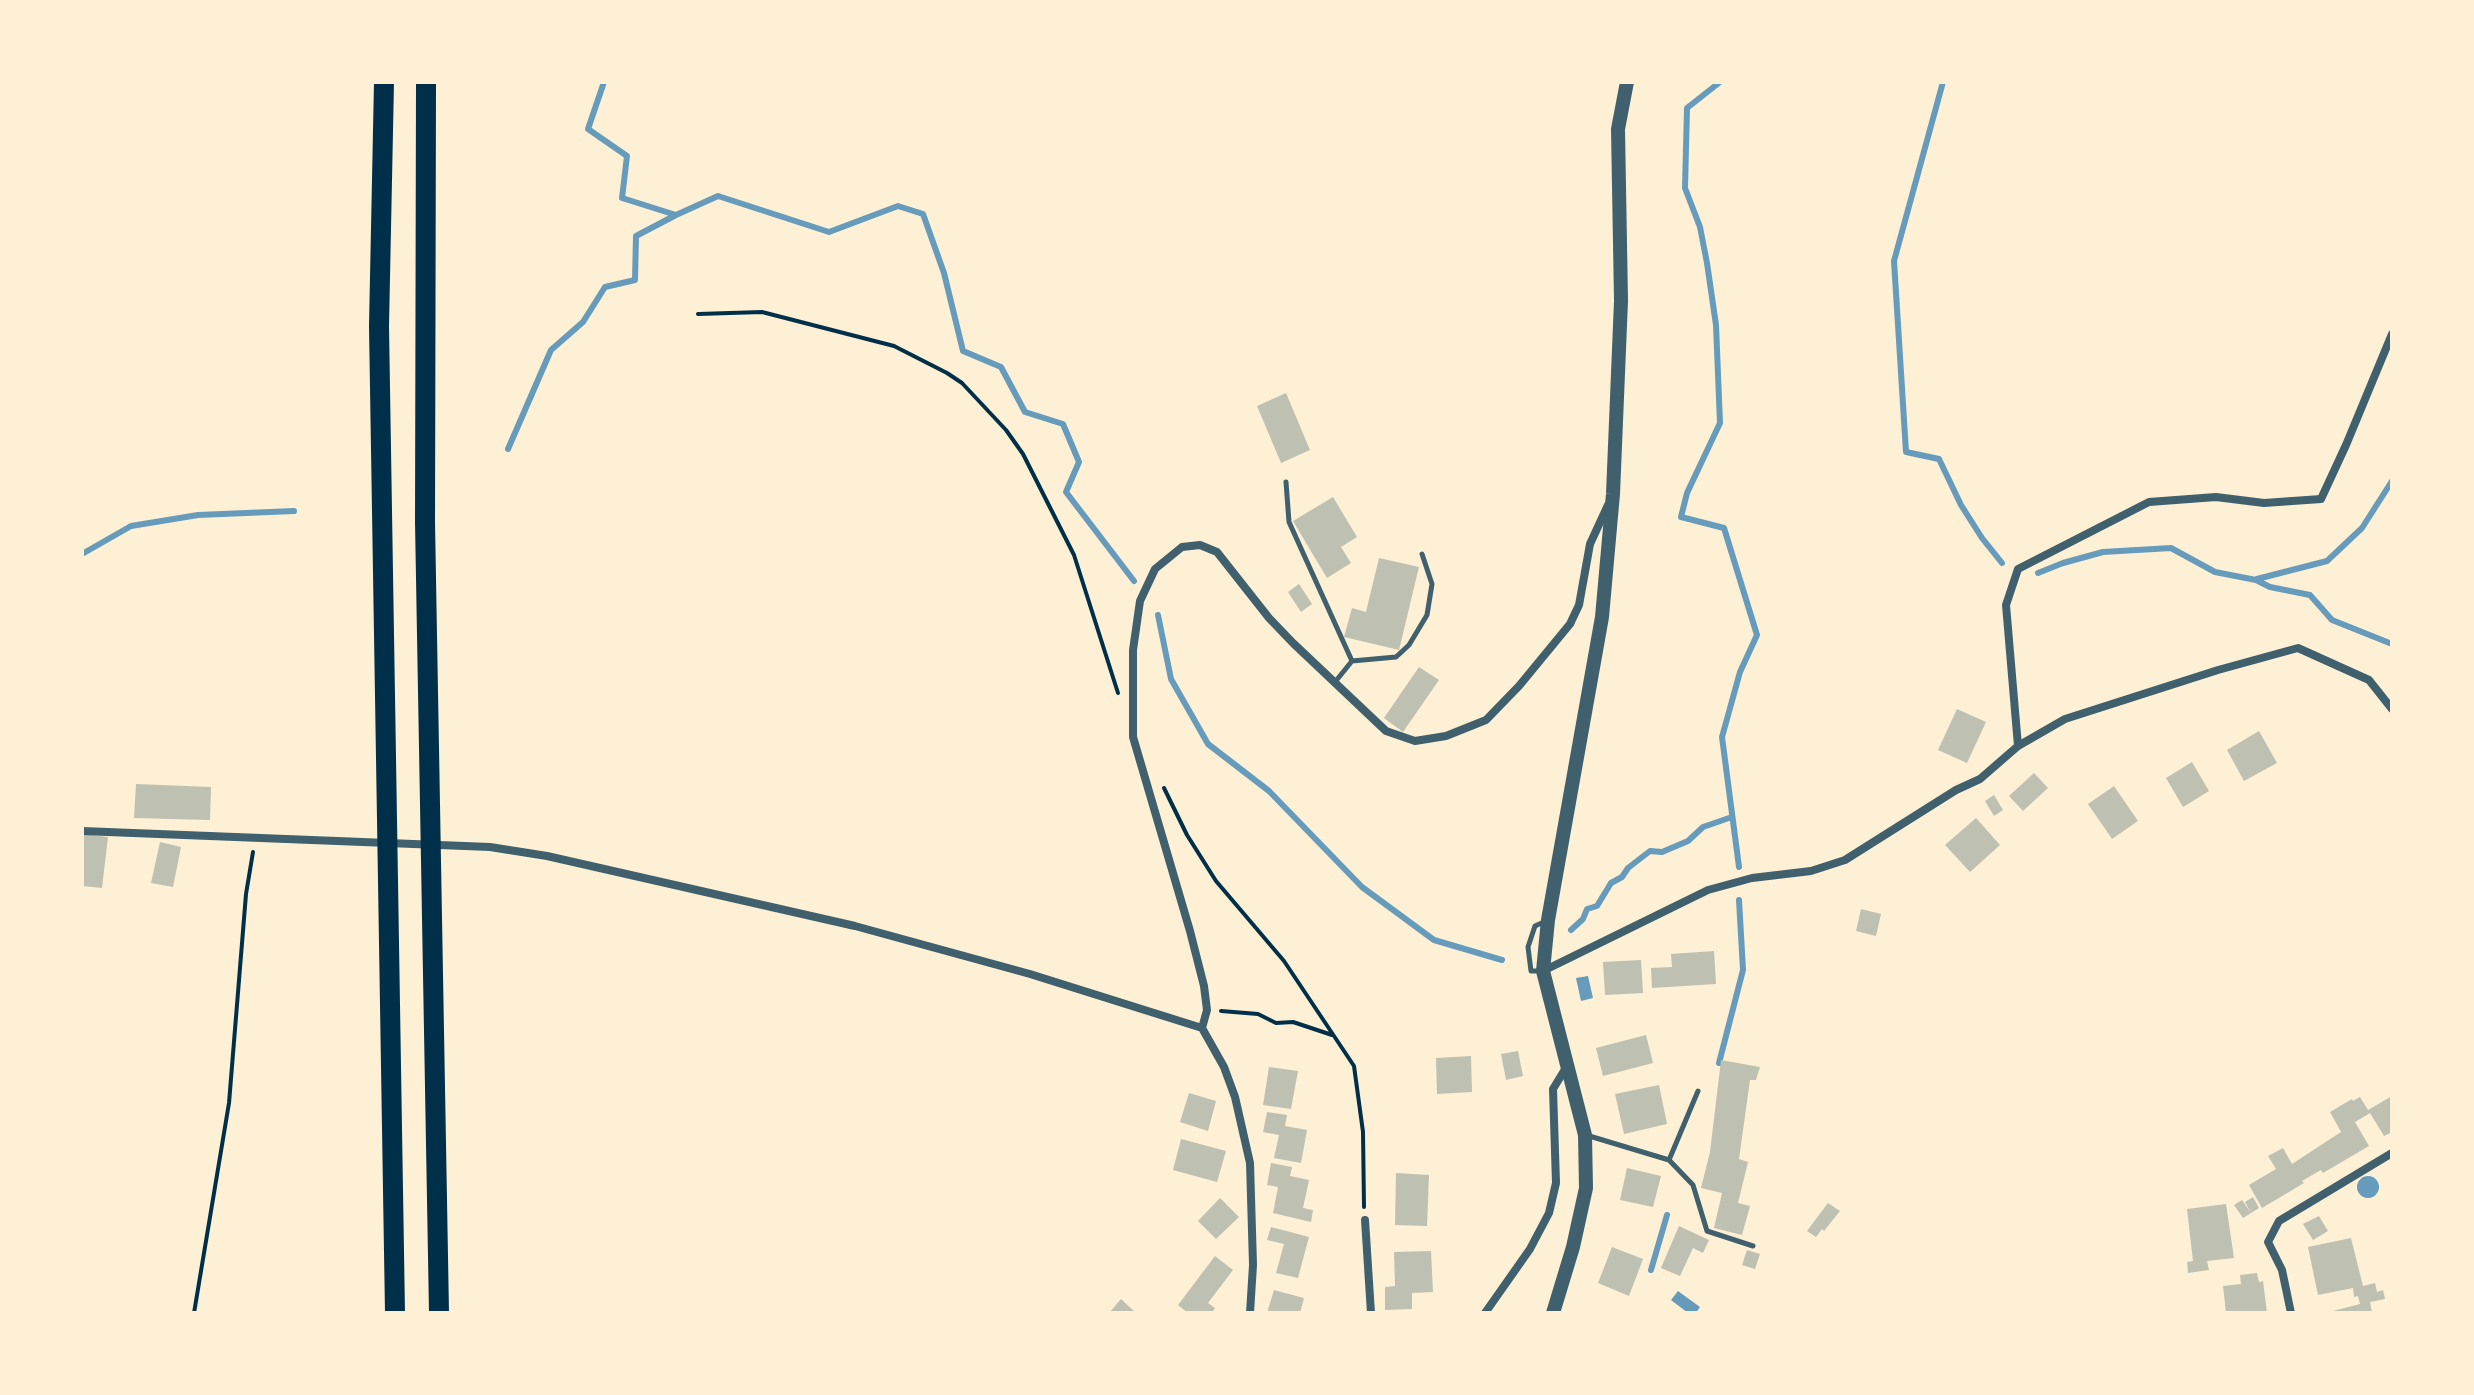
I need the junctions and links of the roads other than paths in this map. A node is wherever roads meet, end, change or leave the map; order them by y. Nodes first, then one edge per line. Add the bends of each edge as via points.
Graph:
1 (384, 82) edge
2 (426, 82) edge
3 (1627, 82) edge
4 (2392, 334) edge
5 (1286, 482) dead end
6 (1613, 494) junction
7 (1422, 554) dead end
8 (1352, 661) junction
9 (1335, 682) junction
10 (2392, 709) edge
11 (2018, 746) junction
12 (82, 831) edge
13 (1543, 971) junction
14 (1202, 1028) junction
15 (1567, 1066) junction
16 (1698, 1091) dead end
17 (1585, 1135) junction
18 (2392, 1153) edge
19 (1669, 1160) junction
20 (1365, 1220) road end
21 (1753, 1246) dead end
22 (395, 1313) edge
23 (439, 1313) edge
24 (1250, 1313) edge
25 (1371, 1313) edge
26 (1485, 1313) edge
27 (1553, 1313) edge
28 (2291, 1313) edge

1 - 22 highway via 379,326
2 - 23 highway via 425,522
3 - 6 street via 1618,129 1621,301
4 - 11 street via 2321,499 2149,502 2018,569 2006,605
5 - 8 lane via 1289,522
6 - 9 street via 1590,544 1579,605 1570,624 1486,720 1415,741 1386,731
6 - 13 street via 1602,617
7 - 8 lane via 1432,584 1427,615 1409,645 1396,657
8 - 9 lane
9 - 14 street via 1269,618 1217,552 1200,545 1182,547 1155,569 1140,601 1133,650 1133,737 1190,931 1207,1010
10 - 11 street via 2369,680 2298,648 2065,719
11 - 13 street via 1980,779 1845,860 1708,890
12 - 14 street via 490,847 547,856 855,926
13 - 15 street
14 - 24 street via 1235,1097 1250,1163
15 - 17 street
15 - 26 street via 1553,1089 1556,1183 1549,1213
16 - 19 lane
17 - 19 lane
17 - 27 street via 1586,1188
18 - 28 street via 2279,1221 2268,1242 2282,1270
19 - 21 lane via 1693,1185 1707,1231
20 - 25 street

